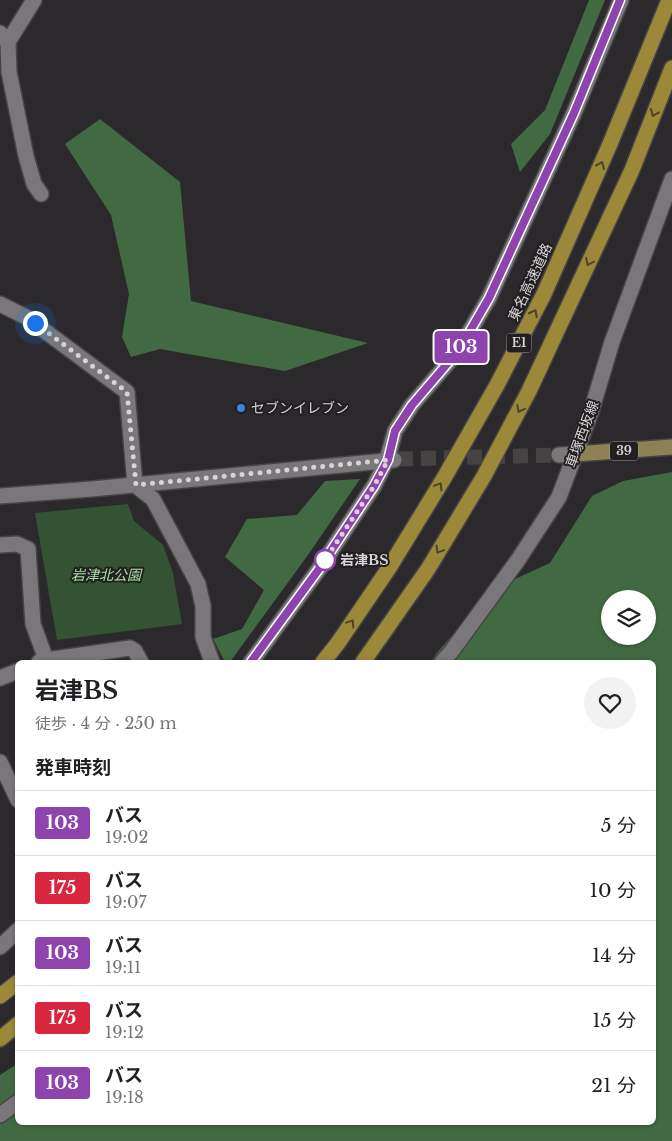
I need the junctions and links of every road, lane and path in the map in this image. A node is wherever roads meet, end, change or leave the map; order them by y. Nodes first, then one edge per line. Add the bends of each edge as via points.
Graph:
1 (34, 0) edge
2 (620, 0) edge
3 (669, 0) edge
4 (4, 37) edge
5 (672, 68) edge
6 (672, 179) edge
7 (41, 194) dead end
8 (0, 304) edge
9 (672, 447) edge
10 (575, 454) junction
11 (559, 455) tunnel mouth
12 (393, 460) junction
13 (136, 485) junction
14 (0, 496) edge
15 (0, 545) edge
16 (43, 660) edge
17 (56, 660) edge
18 (140, 660) edge
19 (211, 660) edge
20 (252, 660) edge
21 (325, 660) edge
22 (365, 660) edge
23 (444, 660) edge
24 (15, 672) edge
25 (0, 678) edge
26 (0, 762) edge
27 (15, 794) edge
28 (15, 933) edge
29 (0, 947) edge
30 (15, 984) edge
31 (0, 996) edge
32 (15, 1026) edge
33 (0, 1039) edge
34 (15, 1104) edge
35 (0, 1115) edge

1 - 4 street
2 - 12 street via 574,113 489,298 459,350 412,405 395,431
21 -> 3 highway, 東名高速道路 / E1 via 389,568 497,385 544,294
4 - 7 street via 26,156 34,184
5 -> 22 highway, E1 via 632,170 529,391 484,476 428,569
6 - 10 street, 車塚西坂線
8 - 13 street via 26,317 127,392
9 - 10 main road, 39
10 - 11 street
10 - 23 street, 車塚西坂線 via 559,497 518,560
12 - 13 street
12 - 20 street
13 - 14 street
13 - 19 street via 153,499 198,584 203,606 203,637
15 - 16 street via 17,544 28,549 33,624
17 - 18 street via 130,648
24 - 25 street
26 - 27 street
28 - 29 street
30 - 31 highway
32 - 33 highway
34 - 35 street

